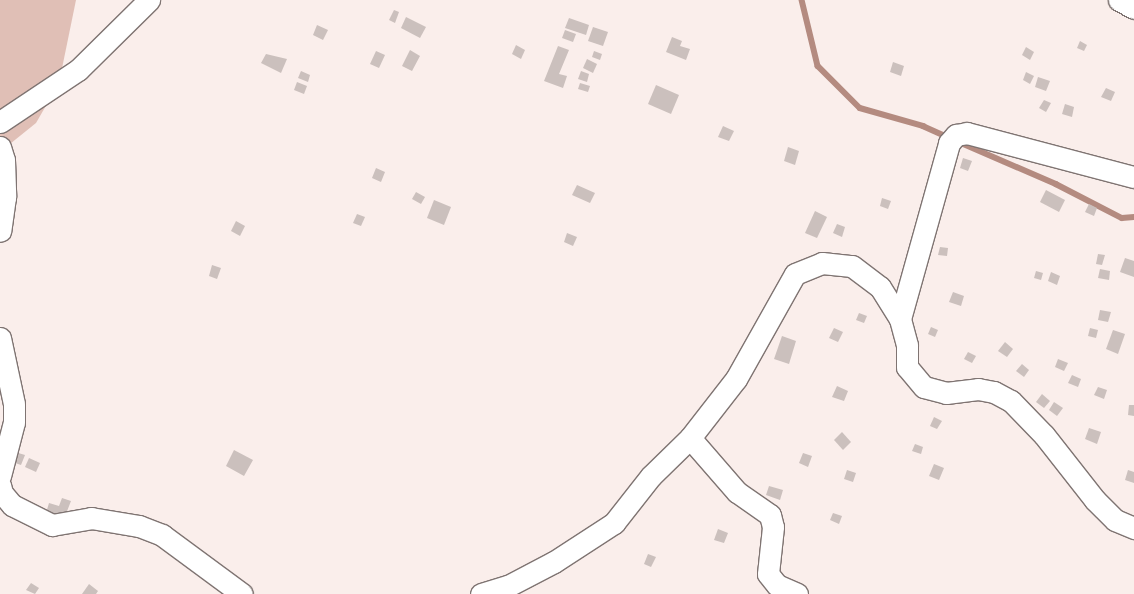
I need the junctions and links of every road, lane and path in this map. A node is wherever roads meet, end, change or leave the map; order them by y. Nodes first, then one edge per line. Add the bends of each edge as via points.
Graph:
1 (149, 0) edge
2 (1119, 0) edge
3 (1134, 8) edge
4 (0, 122) edge
5 (0, 147) edge
6 (1134, 177) edge
7 (0, 231) edge
8 (900, 319) junction
9 (0, 338) edge
10 (690, 438) junction
11 (0, 476) edge
12 (0, 485) edge
13 (1134, 528) edge
14 (511, 590) edge
15 (242, 594) edge
16 (481, 594) edge
17 (797, 594) edge

1 - 4 street via 78,70
2 - 3 street
5 - 7 street via 4,160 5,197
6 - 8 street via 967,133 956,135 949,143
8 - 10 street via 880,287 852,266 822,263 795,274 736,378
8 - 13 street via 907,346 907,367 924,387 946,393 978,389 994,392 1011,401 1044,435 1095,500 1115,520
9 - 11 street via 14,404 14,422
10 - 14 street via 651,476 614,523
10 - 17 street via 737,492 770,515 773,527 768,574 777,585
12 - 15 street via 12,505 52,525 91,518 139,526 162,535
14 - 16 street

